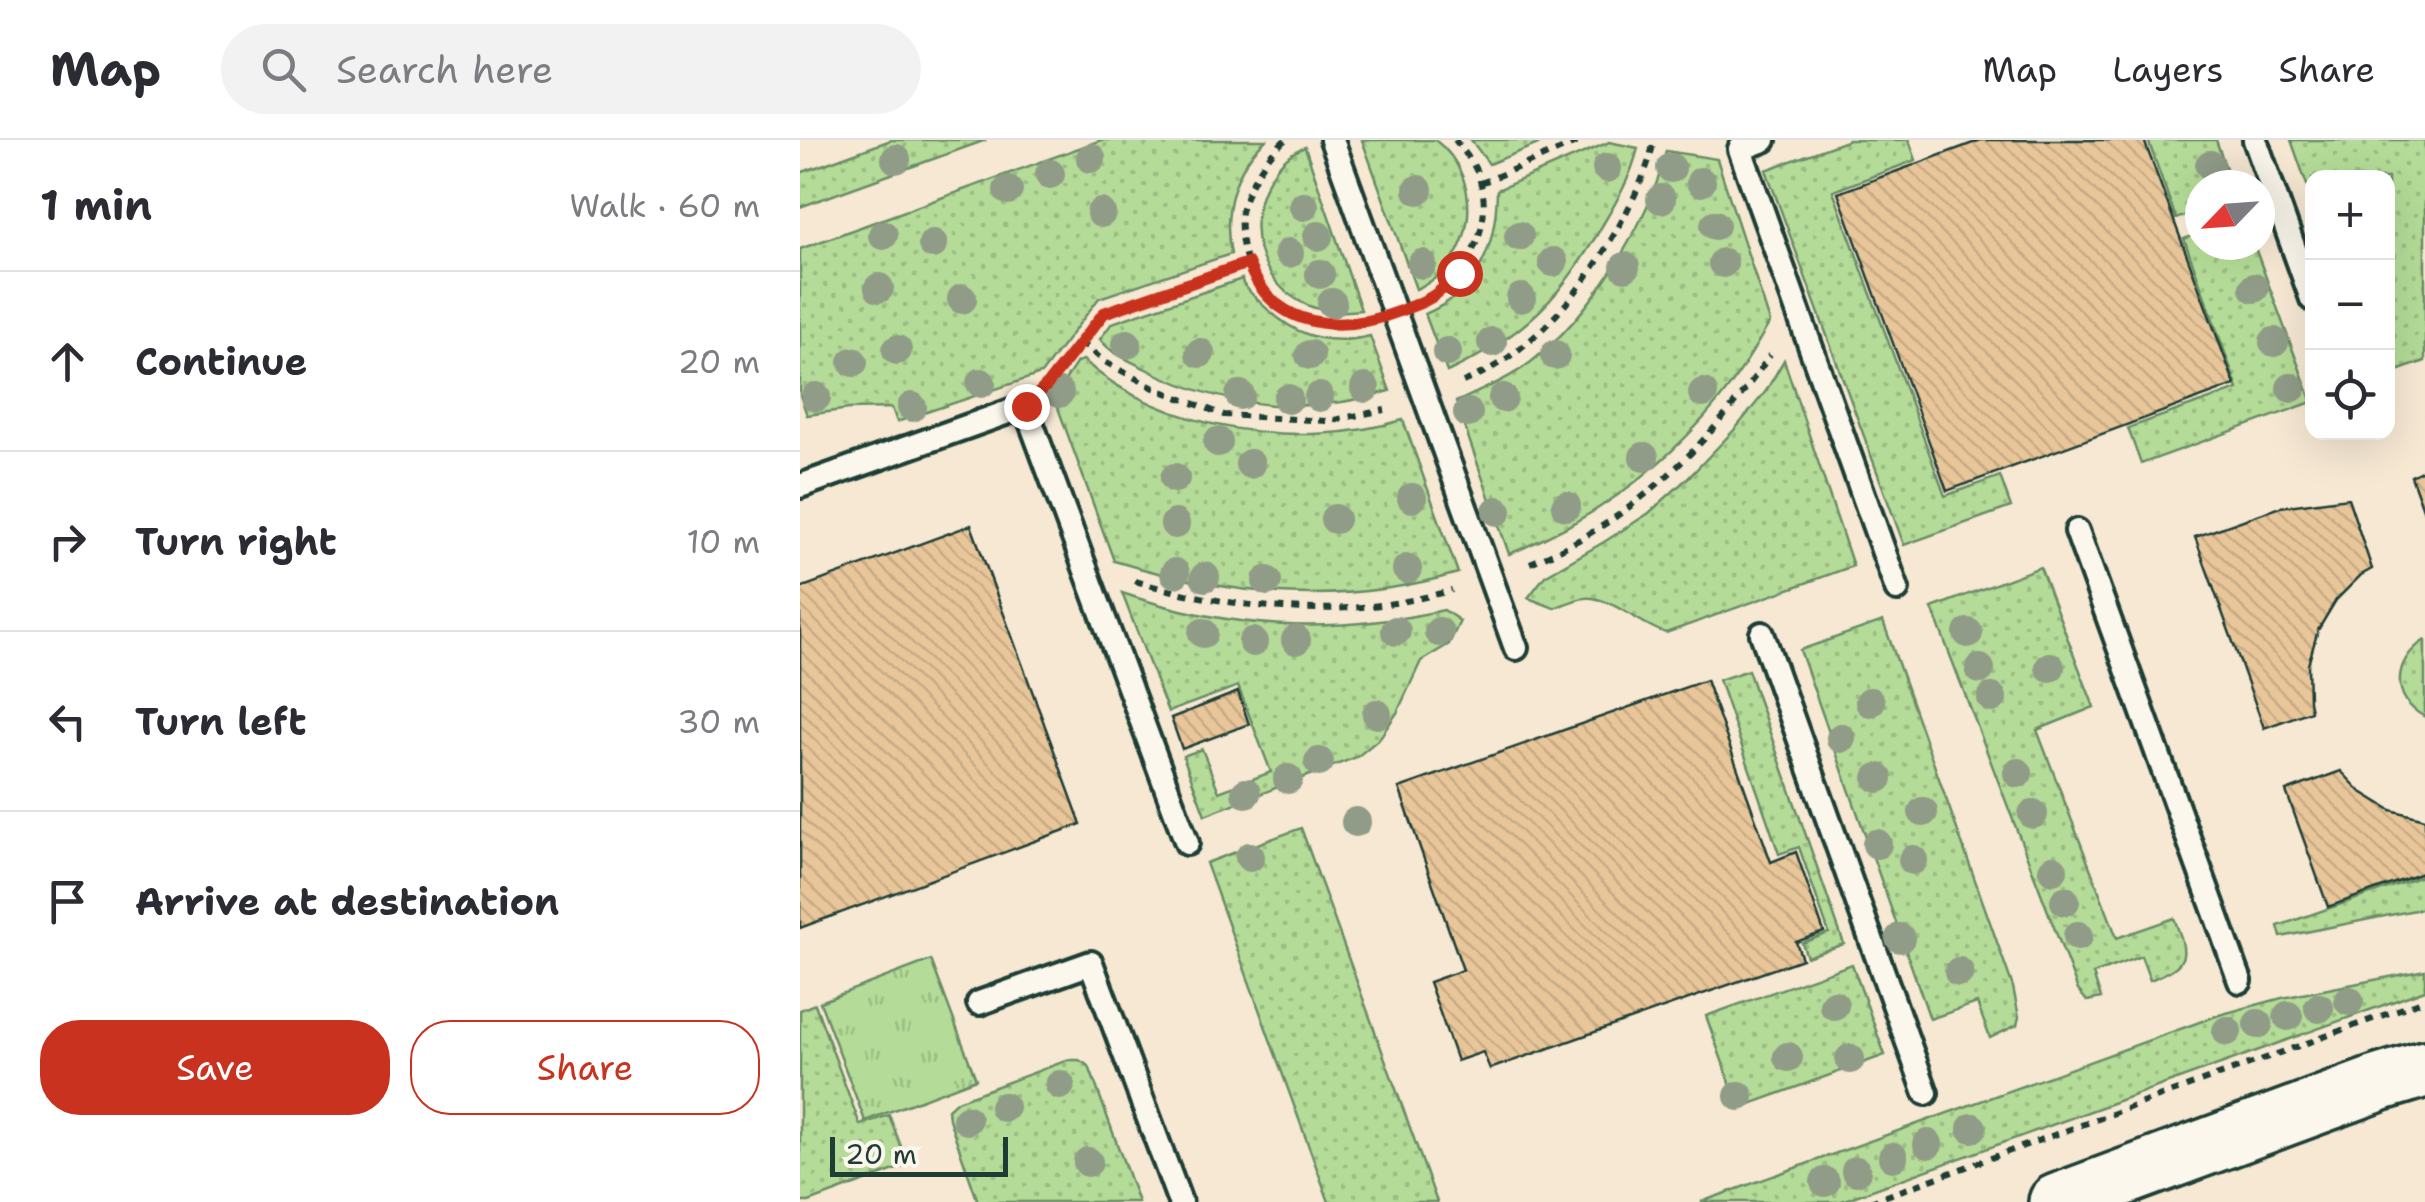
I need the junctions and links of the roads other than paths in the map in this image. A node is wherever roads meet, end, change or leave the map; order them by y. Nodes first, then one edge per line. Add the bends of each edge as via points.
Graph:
1 (1332, 140) edge
2 (1764, 140) edge
3 (2255, 140) edge
4 (2305, 280) edge
5 (800, 486) edge
6 (2077, 531) dead end
7 (1896, 590) dead end
8 (1762, 634) dead end
9 (1516, 648) dead end
10 (1187, 843) dead end
11 (2240, 981) dead end
12 (979, 1003) dead end
13 (2425, 1069) edge
14 (1926, 1093) dead end
15 (1180, 1202) edge
16 (2057, 1202) edge

1 - 9 lane
2 - 7 lane via 1740,149
3 - 4 lane
5 - 10 lane via 1026,406
6 - 11 lane
8 - 14 lane
12 - 15 lane via 1091,964
13 - 16 street

